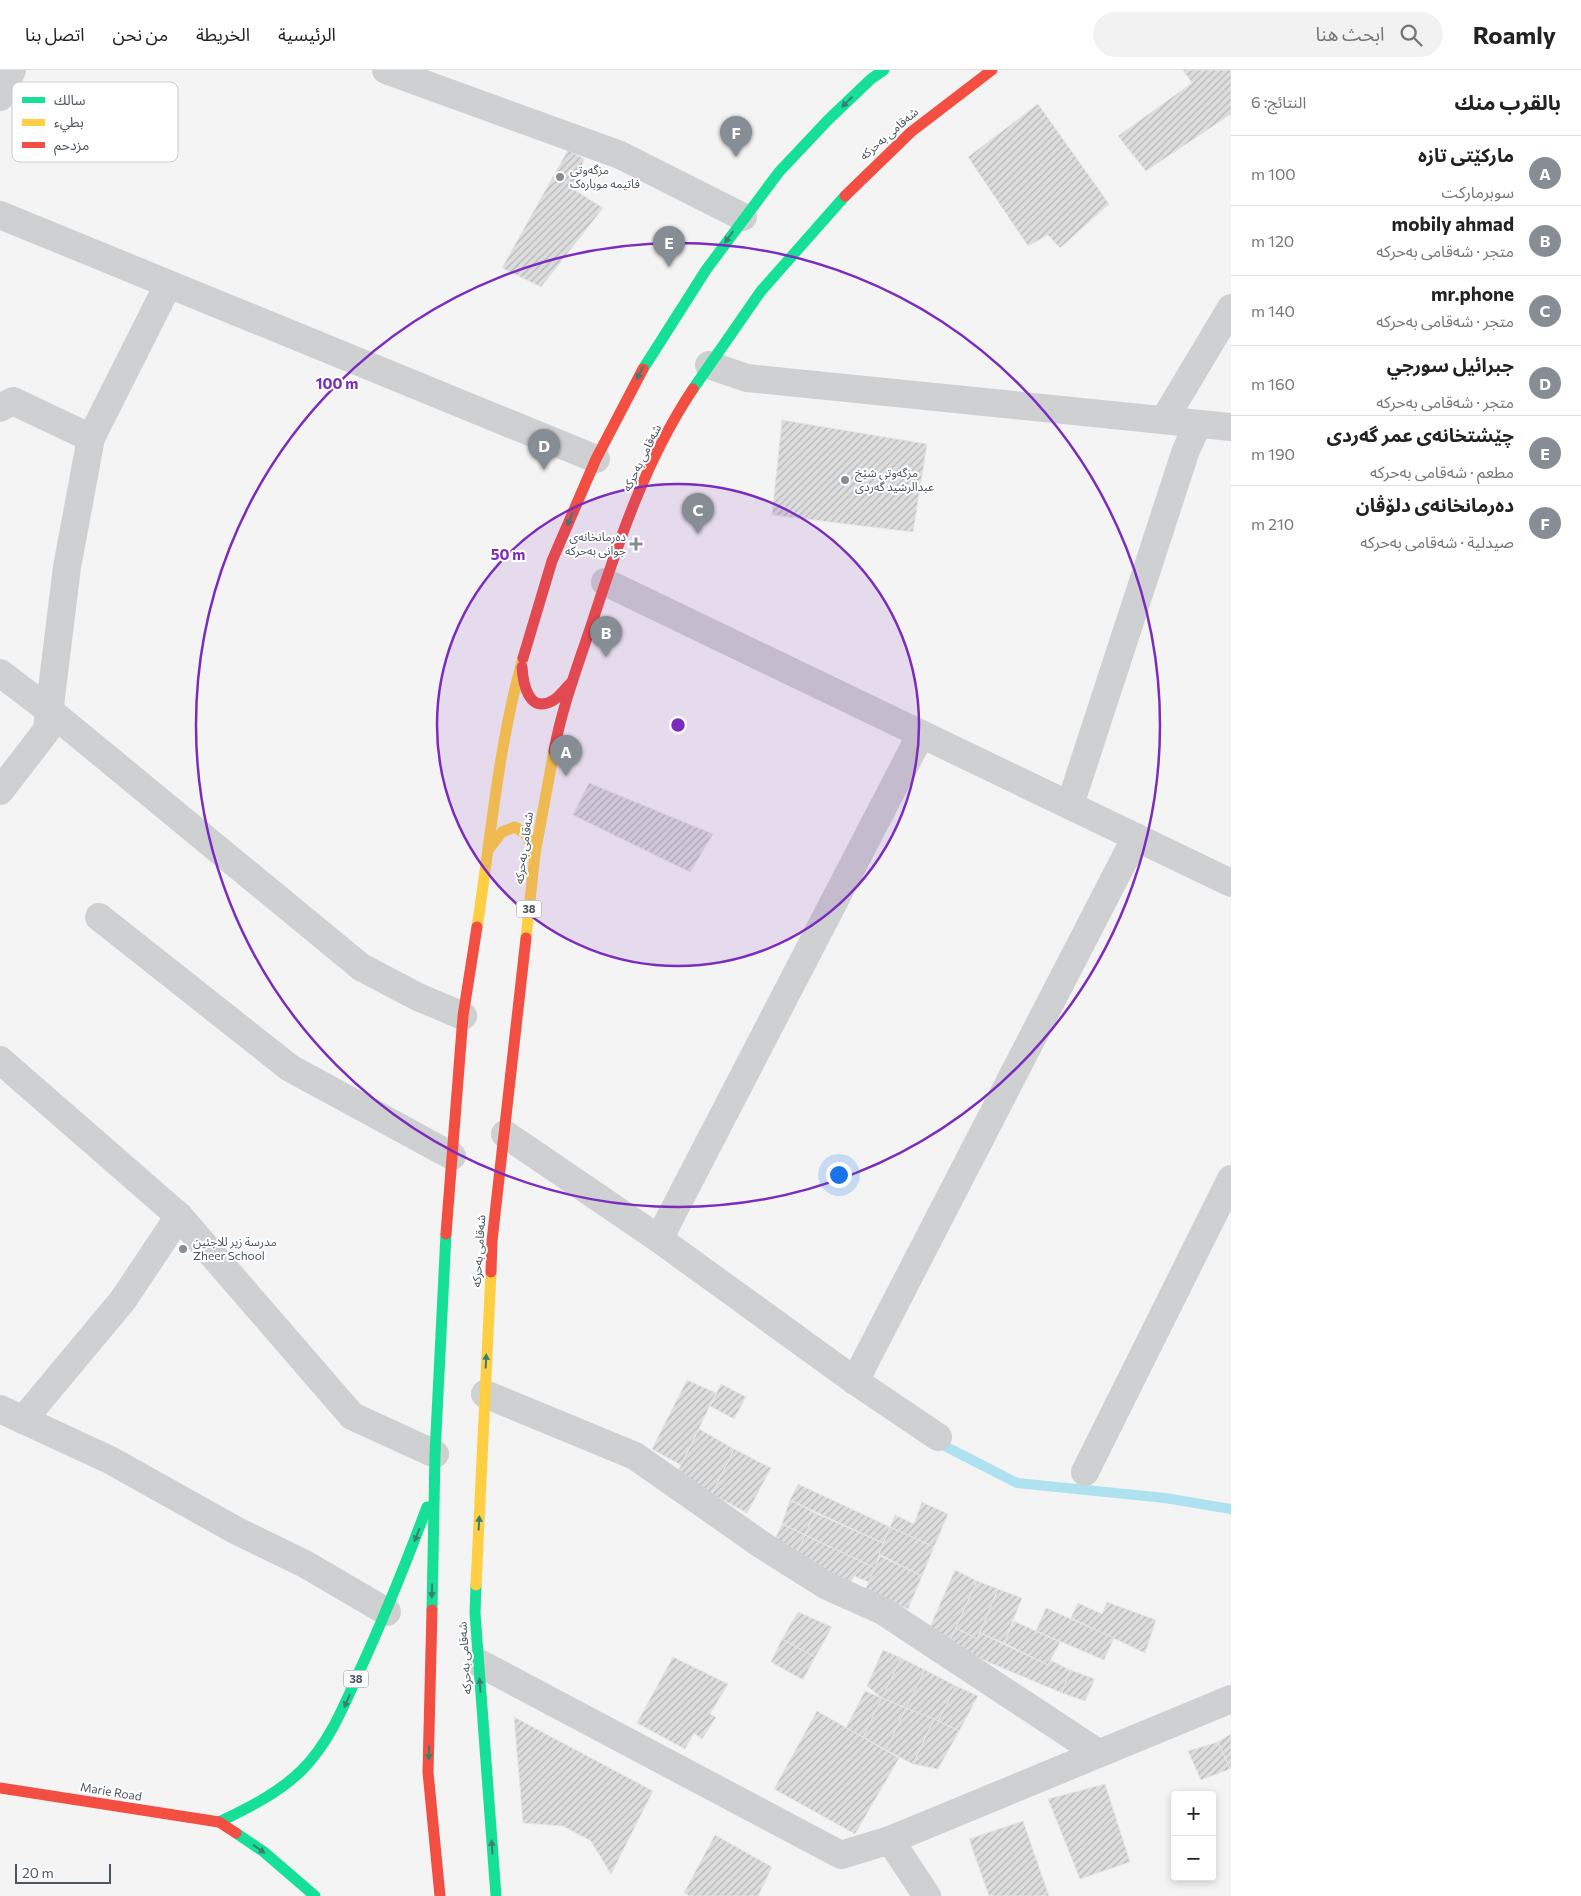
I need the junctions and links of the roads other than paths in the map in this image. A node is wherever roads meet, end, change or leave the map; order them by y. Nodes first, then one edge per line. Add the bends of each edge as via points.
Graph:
1 (12, 70) edge
2 (992, 70) edge
3 (396, 72) edge
4 (872, 73) edge
5 (0, 97) edge
6 (0, 216) edge
7 (743, 217) junction
8 (168, 285) junction
9 (1231, 308) edge
10 (709, 365) junction
11 (0, 408) edge
12 (1164, 420) junction
13 (1198, 424) junction
14 (1231, 427) edge
15 (90, 438) junction
16 (596, 459) junction
17 (605, 582) junction
18 (522, 663) junction
19 (0, 673) edge
20 (572, 682) junction
21 (50, 711) junction
22 (921, 734) junction
23 (0, 792) edge
24 (1070, 805) junction
25 (1136, 837) junction
26 (489, 849) junction
27 (535, 854) junction
28 (1231, 883) edge
29 (99, 917) dead end
30 (463, 1016) junction
31 (0, 1060) edge
32 (505, 1134) junction
33 (452, 1156) junction
34 (1231, 1179) edge
35 (179, 1216) junction
36 (659, 1240) junction
37 (855, 1381) junction
38 (485, 1394) junction
39 (12, 1415) edge
40 (938, 1437) dead end
41 (435, 1454) junction
42 (1085, 1472) dead end
43 (434, 1490) junction
44 (386, 1612) junction
45 (479, 1663) junction
46 (1231, 1699) edge
47 (1098, 1753) junction
48 (0, 1788) edge
49 (219, 1822) junction
50 (890, 1840) junction
51 (315, 1896) edge
52 (440, 1896) edge
53 (496, 1896) edge
54 (927, 1896) edge

1 - 5 street
2 - 10 main road, شەقامی بەحرکە / 38 via 911,132 859,180 761,291
3 - 7 street via 620,155
4 -> 7 main road, 38 via 779,172
6 - 8 street
7 -> 16 main road, 38 via 644,366
8 - 15 street
8 - 16 street
9 - 12 street
10 - 12 street via 747,378
10 - 17 main road, شەقامی بەحرکە / 38 via 685,401 645,477
11 - 15 street via 13,401
12 - 13 street
13 - 14 street
13 - 24 street via 1186,450
15 - 21 street via 68,567
16 -> 18 main road, 38 via 552,561
17 - 20 main road, شەقامی بەحرکە / 38
17 - 22 street
18 - 20 main road via 525,692 537,703 554,700
18 - 26 main road, 38 via 496,788
19 - 21 street
20 - 27 main road, شەقامی بەحرکە / 38 via 556,742
21 - 23 street via 47,730
21 - 30 street via 360,967
22 - 24 street
22 - 36 street
24 - 25 street
25 - 28 street
25 - 37 street
26 - 27 main road via 502,830 510,826 518,827 531,839
26 - 30 main road, 38
27 - 32 main road, شەقامی بەحرکە / 38
29 - 33 street via 290,1068
30 - 33 main road, 38
31 - 35 street
32 - 36 street
38 -> 32 main road, شەقامی بەحرکە / 38 via 492,1241
33 - 41 main road, 38
34 - 42 street
35 - 39 street via 123,1300
35 - 41 street via 352,1416
36 - 37 street
37 - 40 street
45 -> 38 main road, شەقامی بەحرکە / 38 via 475,1613
38 - 47 street via 635,1456 762,1545 827,1586 883,1611
39 - 44 street via 110,1460 305,1564
41 - 43 main road, 38
43 -> 44 main road, 38
43 -> 52 main road, 38 via 428,1772
44 -> 49 main road, 38 via 340,1717 323,1745 278,1790
45 - 50 street via 841,1855
53 -> 45 main road, شەقامی بەحرکە / 38
46 - 47 street
47 - 50 street
48 - 49 main road, Marie Road
49 -> 51 main road via 264,1852
50 - 54 street

